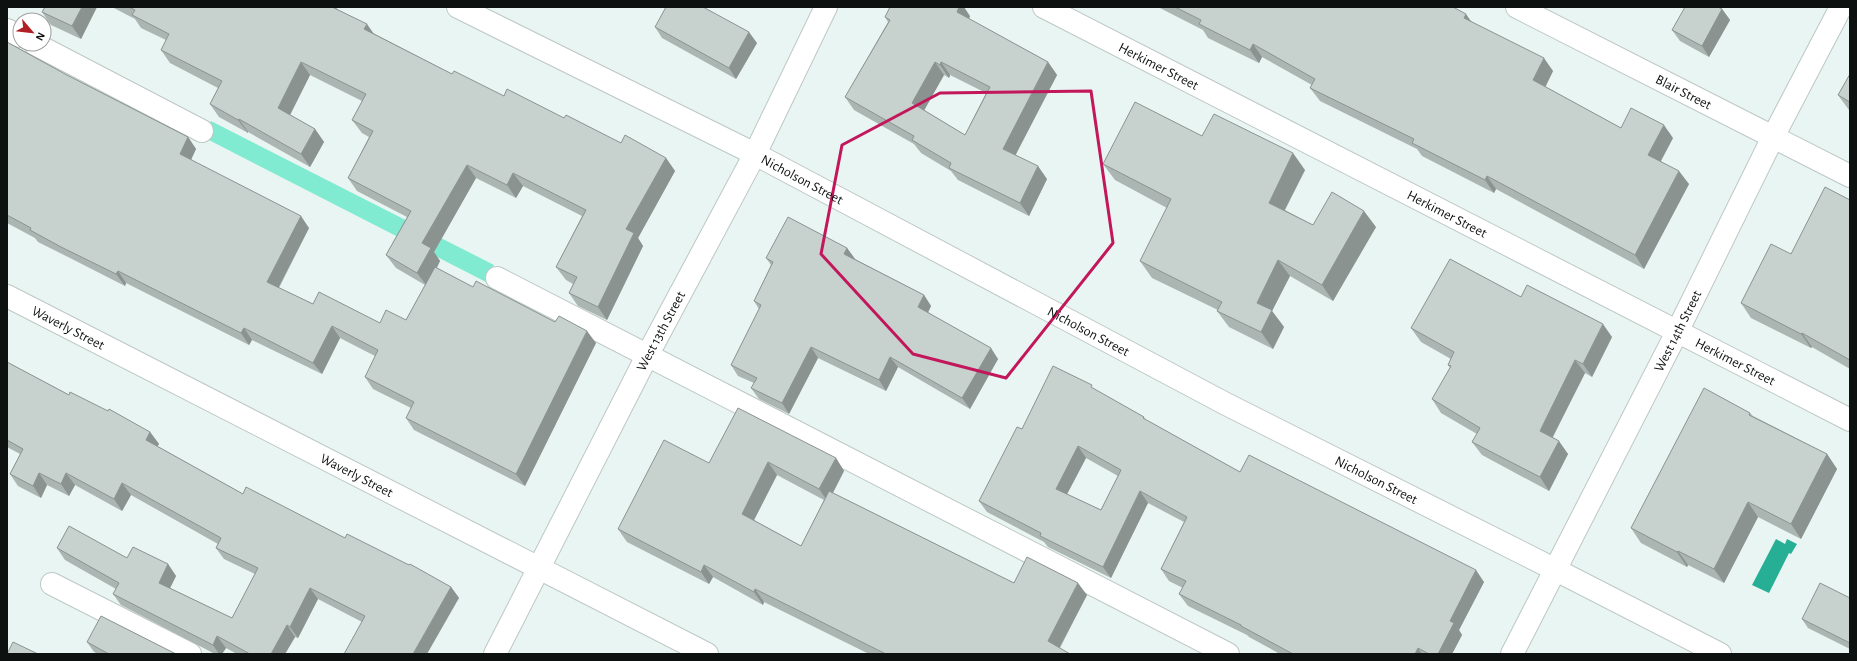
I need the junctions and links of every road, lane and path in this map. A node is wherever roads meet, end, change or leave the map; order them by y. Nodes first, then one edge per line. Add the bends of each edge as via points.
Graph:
1 (458, 7) edge
2 (826, 7) edge
3 (1044, 7) edge
4 (1517, 7) edge
5 (1841, 7) edge
6 (49, 52) edge
7 (202, 131) dead end
8 (1773, 137) junction
9 (755, 154) junction
10 (1850, 176) edge
11 (497, 278) dead end
12 (7, 296) edge
13 (1677, 332) junction
14 (648, 354) junction
15 (1850, 420) edge
16 (538, 568) junction
17 (1554, 568) junction
18 (52, 584) dead end
19 (190, 654) edge
20 (495, 654) edge
21 (707, 654) edge
22 (1228, 654) edge
23 (1512, 654) edge
24 (1720, 654) edge

1 - 9 street, Nicholson Street
2 - 9 street, West 13th Street
3 - 13 street, Herkimer Street
4 - 8 street, Blair Street
5 - 8 street, West 14th Street
6 - 7 street
8 - 10 street, Blair Street
8 - 13 street, West 14th Street
9 - 14 street, West 13th Street
9 - 17 street, Nicholson Street via 1226,404
11 - 14 street
12 - 16 street, Waverly Street
13 - 15 street, Herkimer Street
13 - 17 street, West 14th Street
14 - 16 street, West 13th Street
14 - 22 street
16 - 20 street, West 13th Street
16 - 21 street, Waverly Street
17 - 23 street, West 14th Street
17 - 24 street, Nicholson Street
18 - 19 street

